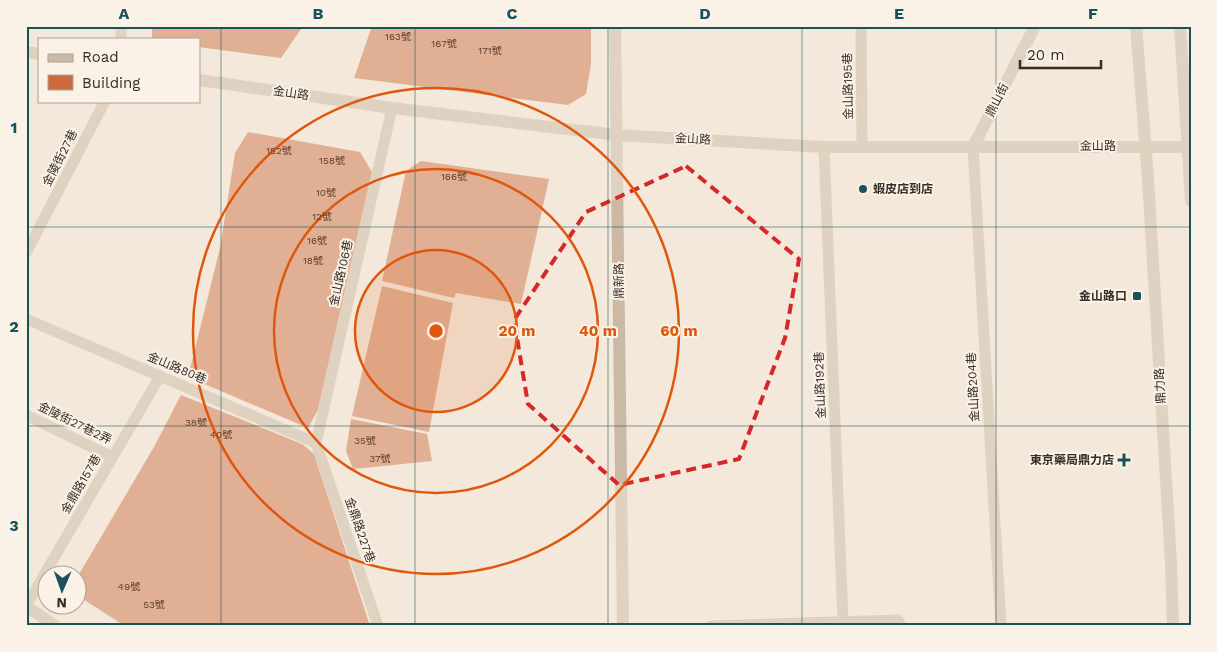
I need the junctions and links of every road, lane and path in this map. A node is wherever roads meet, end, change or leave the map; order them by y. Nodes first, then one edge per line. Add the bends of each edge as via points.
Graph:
1 (615, 26) edge
2 (861, 26) edge
3 (1035, 26) edge
4 (1136, 26) edge
5 (1180, 26) edge
6 (200, 80) edge
7 (104, 102) edge
8 (392, 108) junction
9 (617, 135) junction
10 (862, 146) junction
11 (1145, 146) junction
12 (824, 147) junction
13 (973, 147) junction
14 (1189, 147) edge
15 (1191, 201) edge
16 (26, 253) edge
17 (26, 319) edge
18 (160, 376) junction
19 (26, 415) edge
20 (316, 444) junction
21 (112, 456) junction
22 (26, 606) edge
23 (843, 622) junction
24 (56, 626) edge
25 (378, 626) edge
26 (623, 626) edge
27 (711, 626) edge
28 (901, 626) edge
29 (1001, 626) edge
30 (1173, 626) edge

1 - 9 street, 鼎新路
2 - 10 lane, 金山路195巷
3 - 13 street, 鼎山街
4 - 11 street
5 - 14 street
6 - 8 street, 金山路
7 - 16 lane, 金陵街27巷
8 - 9 street, 金山路
8 - 20 lane, 金山路106巷
9 - 12 street, 金山路
9 - 26 street, 鼎新路
10 - 12 street, 金山路
10 - 13 street, 金山路
11 - 13 street, 金山路
11 - 14 street, 金山路
11 - 30 street, 鼎力路
12 - 23 lane, 金山路192巷
13 - 29 lane, 金山路204巷
14 - 15 street
17 - 18 lane, 金山路80巷
18 - 20 lane, 金山路80巷
18 - 21 lane, 金鼎路157巷
19 - 21 lane, 金陵街27巷2弄
20 - 25 lane, 金鼎路227巷
21 - 22 lane, 金鼎路157巷
22 - 24 street
23 - 27 lane
23 - 28 lane via 898,620

